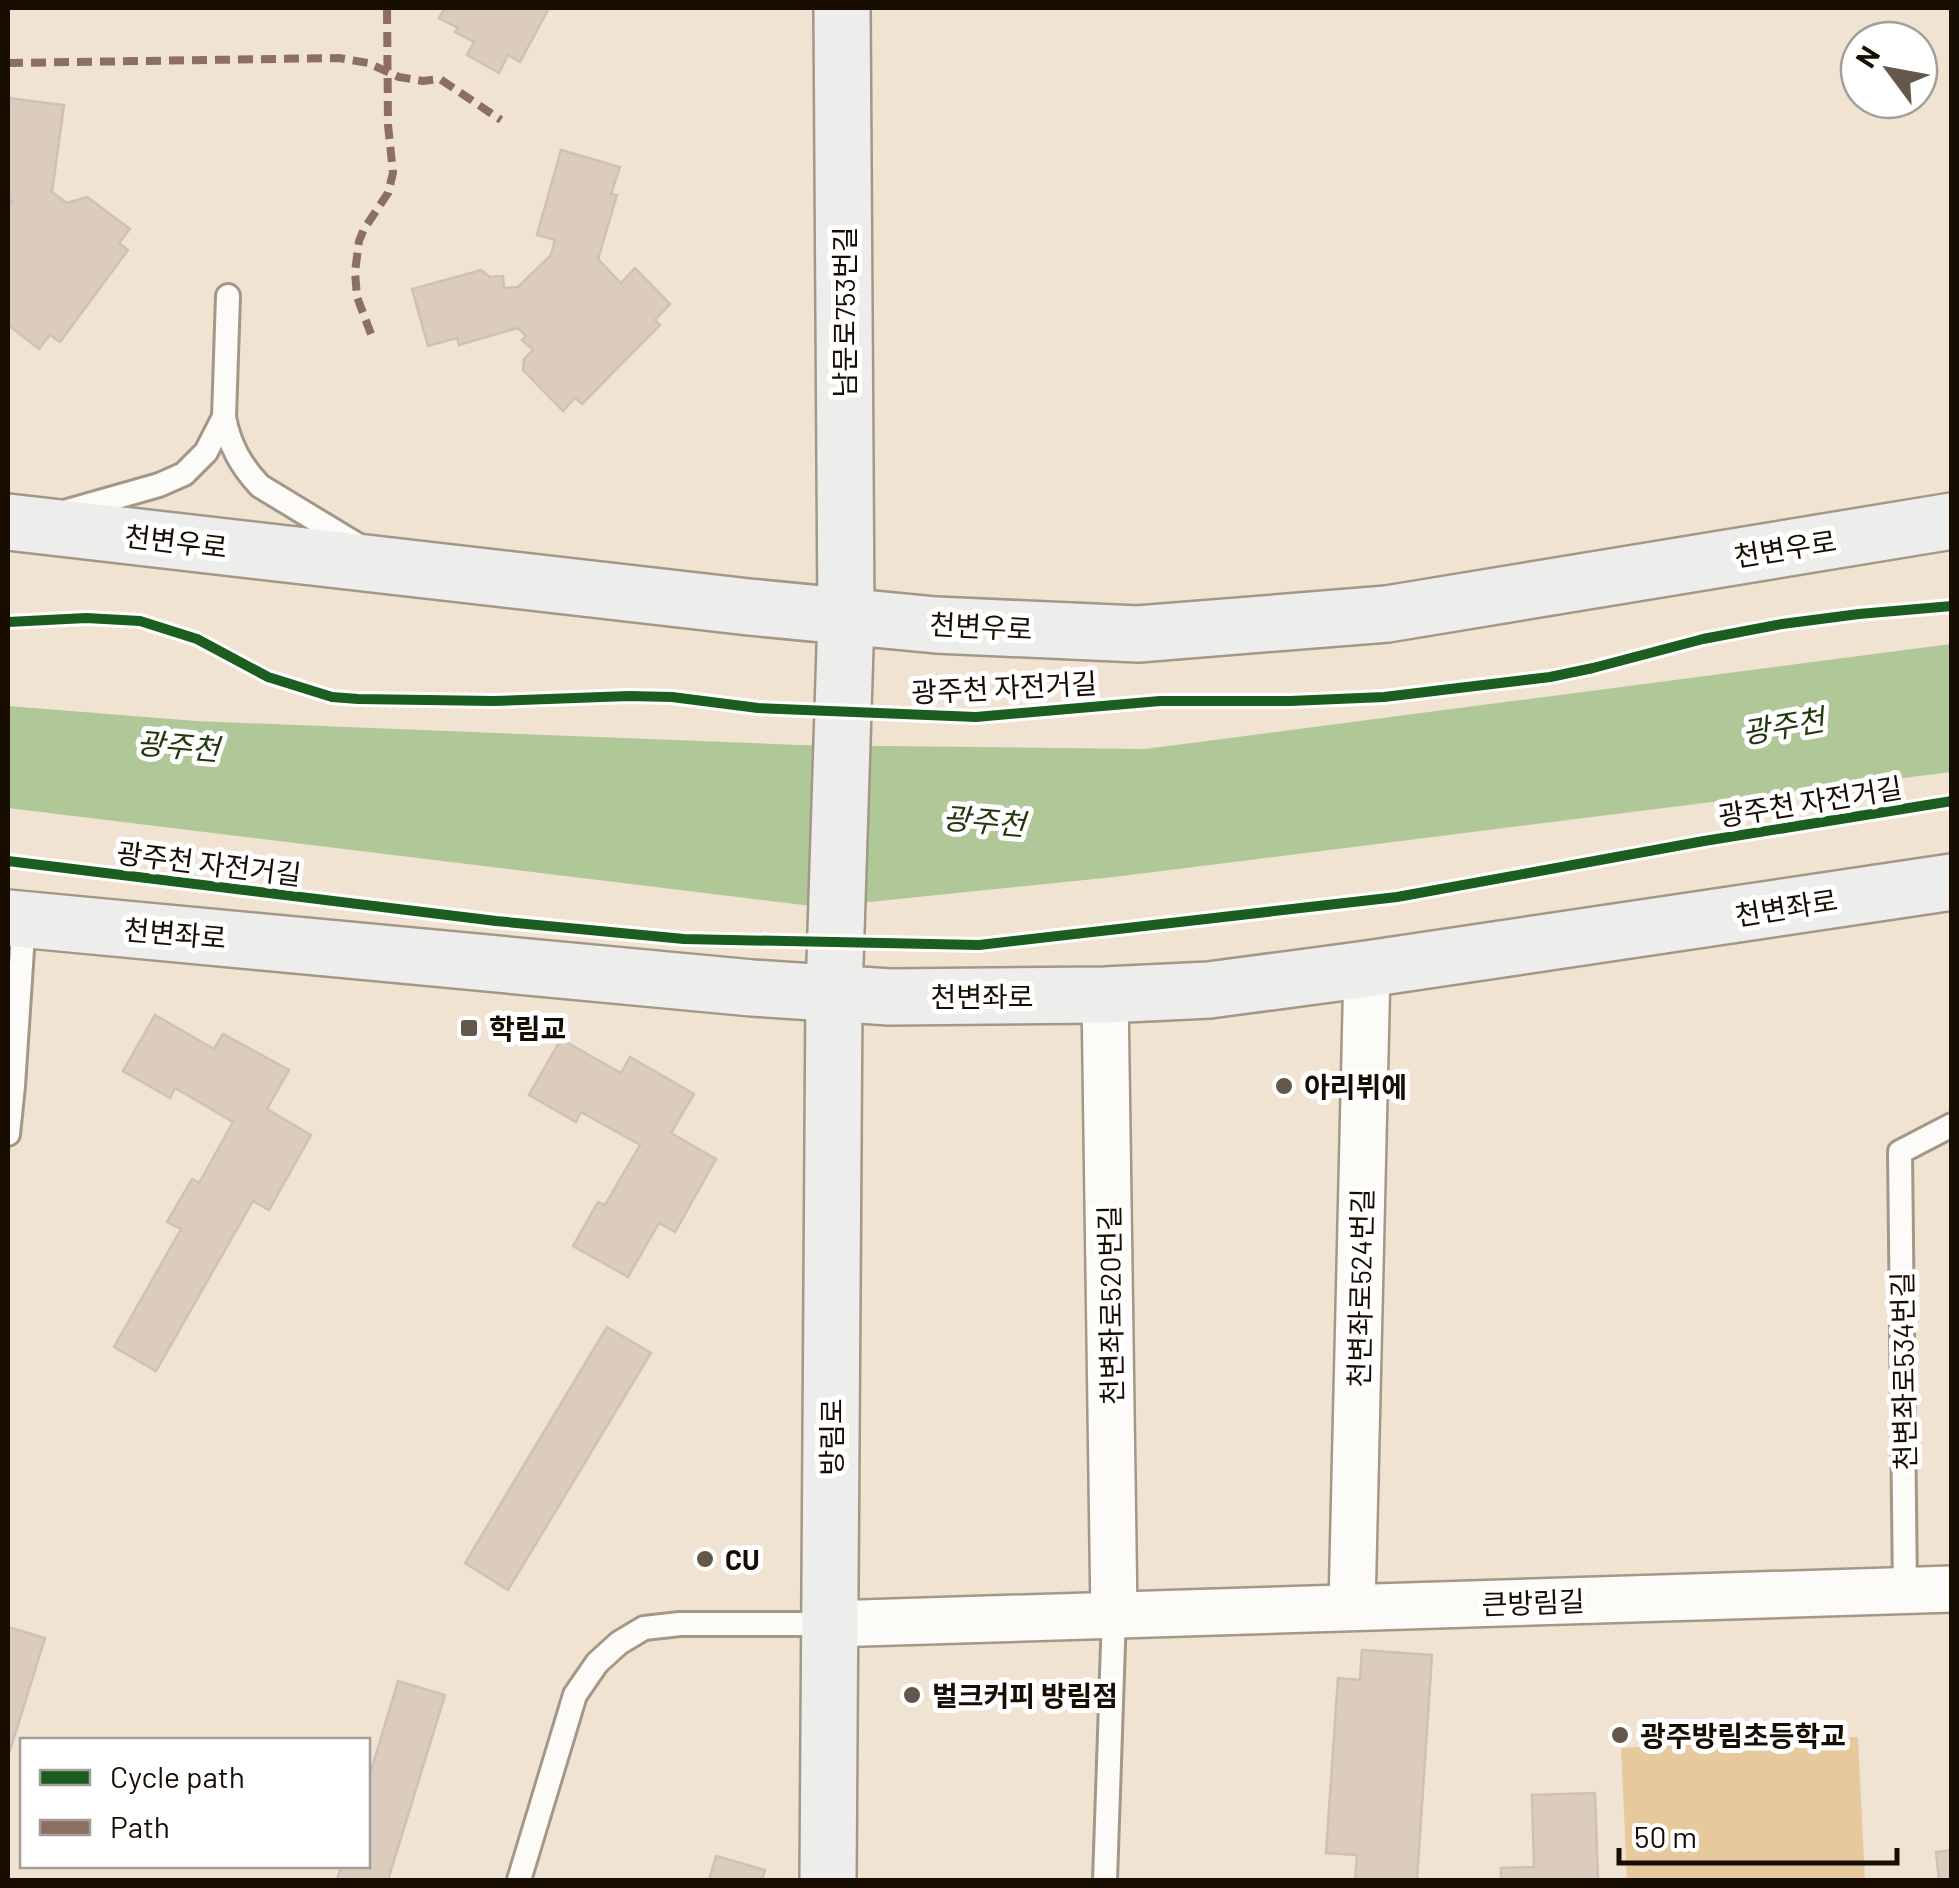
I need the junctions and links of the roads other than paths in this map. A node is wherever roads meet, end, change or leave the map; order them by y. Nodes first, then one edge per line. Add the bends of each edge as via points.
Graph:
1 (842, 8) edge
2 (228, 296) dead end
3 (224, 417) junction
4 (1952, 521) edge
5 (16, 523) edge
6 (392, 566) junction
7 (846, 616) junction
8 (1952, 882) edge
9 (16, 918) edge
10 (1367, 969) junction
11 (834, 994) junction
12 (1104, 995) junction
13 (1952, 1125) edge
14 (8, 1134) edge
15 (1952, 1589) edge
16 (1905, 1590) junction
17 (1352, 1607) junction
18 (1114, 1615) junction
19 (830, 1624) junction
20 (519, 1880) edge
21 (828, 1880) edge
22 (1105, 1880) edge

1 - 7 street, 남문로753번길
2 - 3 lane
3 - 5 lane via 206,452 184,474
3 - 6 lane via 234,451 260,486
4 - 7 street, 천변우로 via 1387,614 1138,634
5 - 6 street, 천변우로
6 - 7 street, 천변우로
7 - 11 street, 남문로753번길
8 - 10 street, 천변좌로
9 - 11 street, 천변좌로
9 - 14 lane
10 - 12 street, 천변좌로 via 1209,990
10 - 17 street, 천변좌로524번길
11 - 12 street, 천변좌로
11 - 19 street, 방림로
12 - 18 street, 천변좌로520번길
13 - 16 lane, 천변좌로534번길 via 1900,1152
15 - 16 street, 큰방림길
16 - 17 street, 큰방림길
17 - 18 street, 큰방림길
18 - 19 street, 큰방림길
18 - 22 lane
19 - 20 lane via 680,1624 644,1628 620,1643 574,1695
19 - 21 street, 방림로

